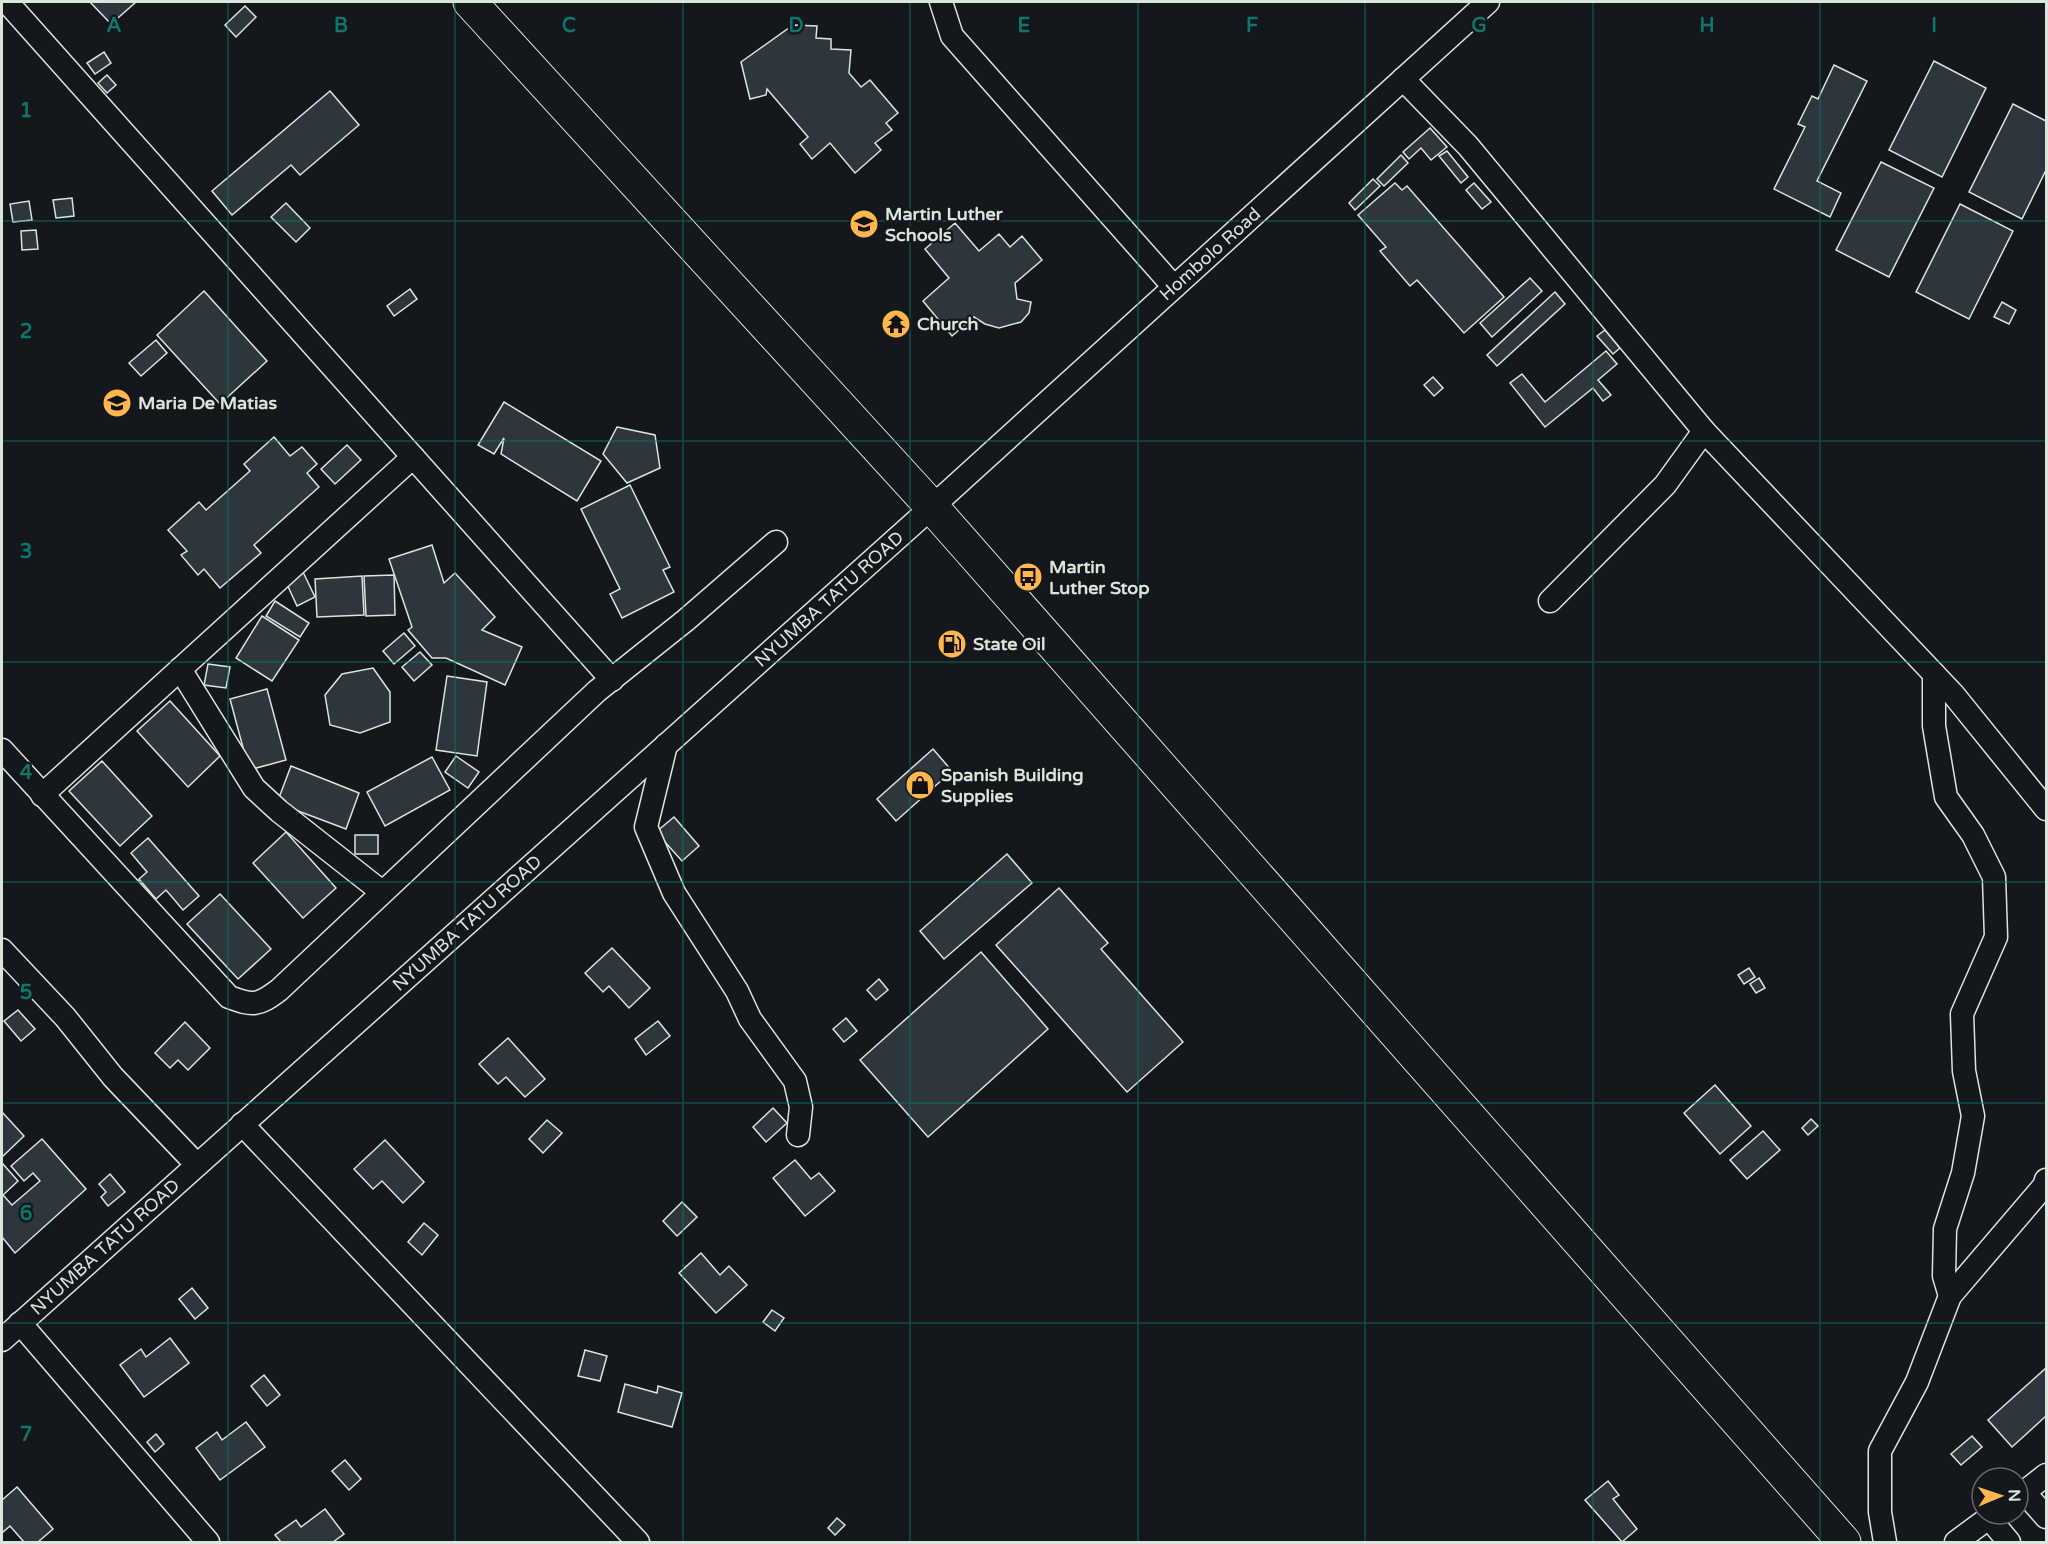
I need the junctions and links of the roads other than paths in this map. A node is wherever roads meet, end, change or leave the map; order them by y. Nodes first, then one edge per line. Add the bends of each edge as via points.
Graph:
1 (7, 2) edge
2 (470, 2) edge
3 (941, 2) edge
4 (1488, 2) edge
5 (1403, 79) junction
6 (1174, 287) junction
7 (1704, 431) junction
8 (413, 457) junction
9 (932, 507) junction
10 (776, 542) dead end
11 (1550, 601) dead end
12 (180, 669) junction
13 (1934, 674) junction
14 (612, 680) junction
15 (666, 745) junction
16 (2, 750) edge
17 (42, 795) junction
18 (2046, 809) edge
19 (382, 892) junction
20 (2, 950) edge
21 (242, 1124) junction
22 (798, 1135) dead end
23 (197, 1164) junction
24 (2046, 1179) edge
25 (1950, 1296) junction
26 (20, 1323) junction
27 (2, 1340) edge
28 (2046, 1475) edge
29 (2030, 1487) edge
30 (2030, 1502) edge
31 (2046, 1517) edge
32 (1978, 1526) edge
33 (1998, 1526) edge
34 (208, 1542) edge
35 (638, 1542) edge
36 (1844, 1542) edge
37 (1886, 1542) edge
38 (1956, 1542) edge
39 (2009, 1542) edge

1 - 8 street
2 - 9 highway
3 - 6 street via 952,36
4 - 5 street, Hombolo Road
5 - 6 street, Hombolo Road
5 - 7 street via 1468,147
6 - 9 street, Hombolo Road
7 - 11 street via 1665,485
7 - 13 street
8 - 12 street
8 - 14 street
9 - 15 street, NYUMBA TATU ROAD
9 - 36 highway
10 - 14 street
12 - 17 street
12 - 19 street via 254,788
13 - 18 street
13 - 25 street via 1934,726 1946,797 1973,835 1994,877 1996,937 1962,1014 1964,1071 1973,1116 1963,1173 1945,1229 1944,1276
14 - 19 street
15 - 21 street, NYUMBA TATU ROAD
15 - 22 street via 646,827 674,893 750,1018 795,1082 801,1107
16 - 17 street
17 - 19 street via 229,997 249,1004 263,1002 279,990
20 - 23 street via 65,1017 113,1077
21 - 23 street, NYUMBA TATU ROAD
21 - 35 street
23 - 26 street, NYUMBA TATU ROAD
24 - 25 street
25 - 37 street via 1917,1382 1880,1451 1880,1512
26 - 27 street, NYUMBA TATU ROAD
26 - 34 street
28 - 29 street
30 - 31 street
32 - 38 street
33 - 39 street

